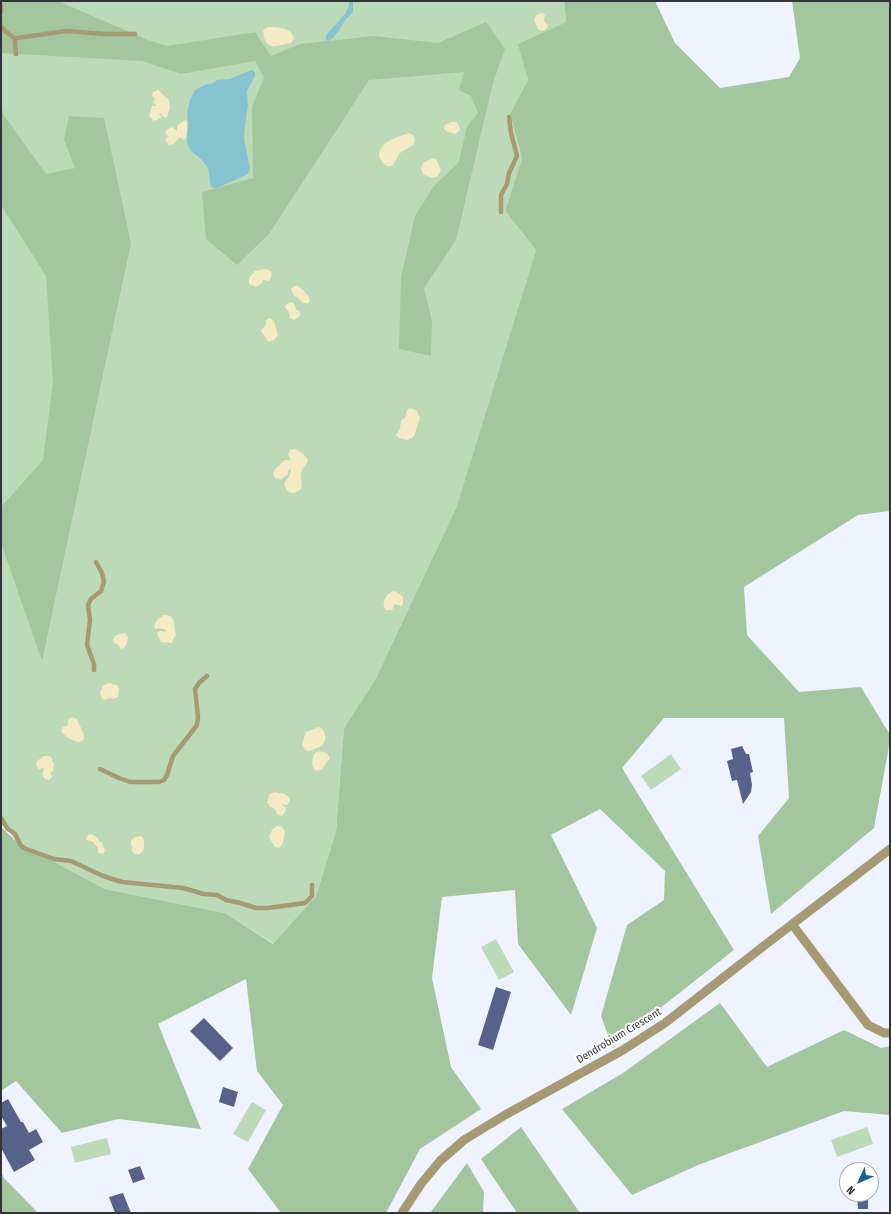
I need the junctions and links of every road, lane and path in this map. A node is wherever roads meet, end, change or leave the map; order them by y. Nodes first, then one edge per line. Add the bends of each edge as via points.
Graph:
1 (1, 6) edge
2 (1, 12) edge
3 (1, 26) edge
4 (135, 34) dead end
5 (16, 39) junction
6 (16, 54) dead end
7 (509, 117) dead end
8 (501, 212) dead end
9 (96, 562) dead end
10 (94, 670) dead end
11 (207, 676) dead end
12 (100, 769) dead end
13 (1, 818) edge
14 (890, 848) edge
15 (312, 885) dead end
16 (792, 924) junction
17 (890, 1033) edge
18 (402, 1213) edge

1 - 2 lane
3 - 5 lane
4 - 5 lane via 66,31
5 - 6 lane
7 - 8 lane via 517,156 501,195
9 - 10 lane via 104,582 101,591 88,605 90,620 87,645
11 - 12 lane via 195,689 197,724 173,756 164,780 130,782
13 - 15 lane via 26,849 54,859 71,861 122,882 183,888 200,894 217,895 226,900 261,909 305,903 312,896
14 - 16 street, Dendrobium Crescent
16 - 17 street via 868,1025 884,1033
16 - 18 street, Dendrobium Crescent via 643,1039 464,1140 440,1161

